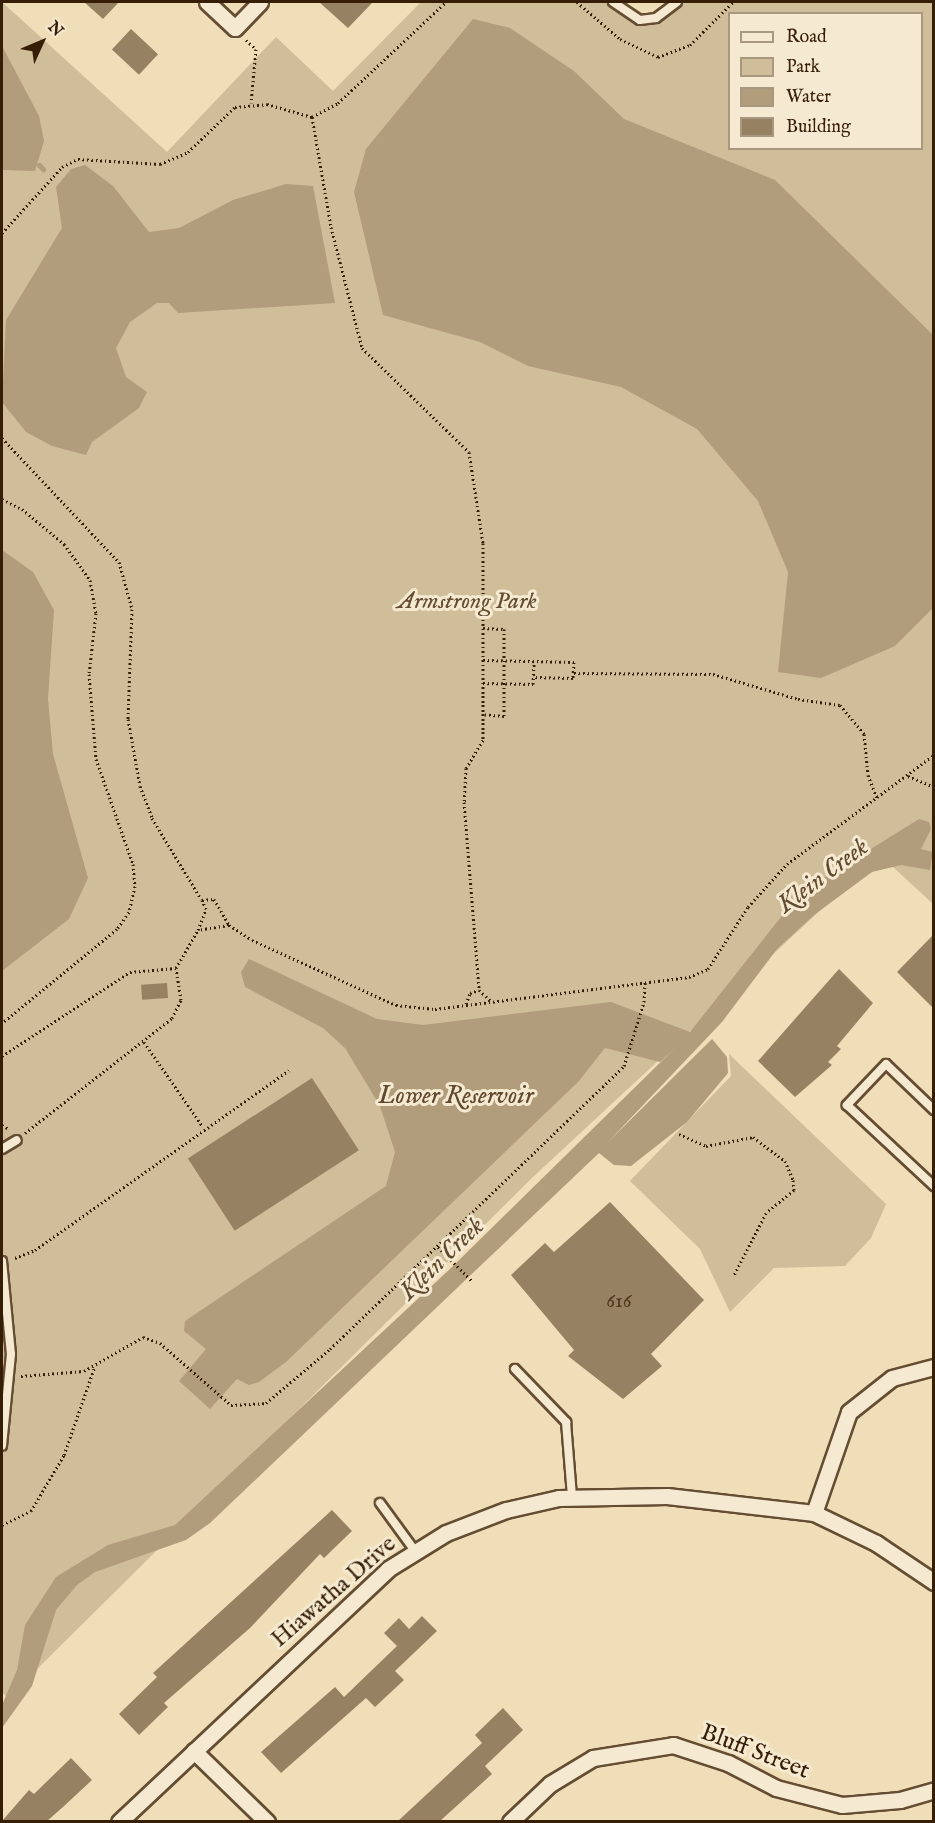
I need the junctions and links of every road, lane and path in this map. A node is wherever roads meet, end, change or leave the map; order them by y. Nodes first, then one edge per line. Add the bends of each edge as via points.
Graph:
1 (207, 2) edge
2 (260, 2) edge
3 (446, 2) edge
4 (577, 2) edge
5 (613, 2) edge
6 (677, 2) edge
7 (733, 2) edge
8 (235, 28) junction
9 (251, 103) junction
10 (312, 117) junction
11 (2, 233) edge
12 (2, 438) edge
13 (2, 499) edge
14 (483, 628) junction
15 (504, 659) junction
16 (483, 660) junction
17 (534, 663) junction
18 (574, 673) junction
19 (533, 677) junction
20 (483, 683) junction
21 (504, 683) junction
22 (483, 714) junction
23 (933, 755) edge
24 (908, 776) junction
25 (933, 787) edge
26 (878, 800) junction
27 (202, 900) junction
28 (229, 925) junction
29 (198, 930) junction
30 (177, 968) junction
31 (645, 982) junction
32 (479, 990) junction
33 (490, 1001) junction
34 (466, 1004) junction
35 (2, 1023) edge
36 (143, 1042) junction
37 (2, 1056) edge
38 (289, 1070) dead end
39 (933, 1110) edge
40 (203, 1127) junction
41 (679, 1134) dead end
42 (17, 1140) joint
43 (2, 1149) edge
44 (933, 1186) edge
45 (438, 1247) junction
46 (2, 1262) edge
47 (734, 1275) dead end
48 (473, 1282) dead end
49 (95, 1366) junction
50 (933, 1367) edge
51 (515, 1369) dead end
52 (10, 1375) junction
53 (2, 1446) edge
54 (572, 1497) junction
55 (380, 1503) dead end
56 (814, 1514) junction
57 (2, 1525) edge
58 (415, 1551) junction
59 (933, 1582) edge
60 (194, 1751) junction
61 (933, 1790) edge
62 (119, 1821) edge
63 (267, 1821) edge
64 (510, 1821) edge

1 - 8 street
2 - 8 street
3 - 10 path via 338,103
4 - 7 path via 620,39 658,57 690,45
5 - 6 lane via 640,20 656,18
8 - 9 path via 256,50
9 - 10 path
9 - 11 path via 235,107 175,160 68,163
10 - 14 path via 331,227 362,348 470,452 483,543
12 - 27 path via 119,562 132,609 128,719 137,775 152,819
13 - 35 path via 22,509 64,544 90,580 96,613 89,674 94,749 133,864 135,886 129,912 117,929
14 - 15 path via 504,629
14 - 16 path
15 - 16 path
15 - 17 path via 533,658
15 - 21 path
16 - 20 path
17 - 18 path via 574,662
17 - 19 path
18 - 19 path via 573,678
18 - 26 path via 713,674 798,699 840,705 864,734 868,775
19 - 21 path via 533,684
20 - 21 path
20 - 22 path
21 - 22 path via 504,716
22 - 32 path via 483,740 466,768 464,802
23 - 24 path
24 - 25 path
24 - 26 path
26 - 31 path via 765,885 703,973
27 - 28 path via 214,899
27 - 29 path via 206,909
28 - 29 path
28 - 34 path via 396,1005
29 - 30 path
30 - 36 path via 181,1000 172,1017
30 - 37 path via 130,972
31 - 33 path
31 - 45 path via 642,1008 624,1065
32 - 33 path
32 - 34 path via 470,993
33 - 34 path
36 - 40 path
36 - 42 path
38 - 40 path
39 - 44 lane via 886,1065 847,1105
40 - 46 path via 35,1250
41 - 47 path via 706,1146 753,1137 785,1161 793,1180 794,1190 766,1213
42 - 43 lane
45 - 48 path
45 - 49 path via 284,1391 253,1407 224,1400 160,1343 143,1337
46 - 52 lane
49 - 52 path via 73,1375
49 - 57 path via 64,1455 30,1511
50 - 56 street via 892,1378 849,1412
51 - 54 lane via 566,1422
52 - 53 lane
54 - 56 street, Hiawatha Drive via 667,1496
54 - 58 street, Hiawatha Drive via 506,1510
55 - 58 lane
56 - 59 street, Hiawatha Drive via 876,1543
58 - 60 street, Hiawatha Drive via 355,1598
60 - 62 street, Hiawatha Drive
60 - 63 street
61 - 64 street, Bluff Street via 900,1800 842,1805 776,1788 728,1763 673,1745 593,1758 550,1784

